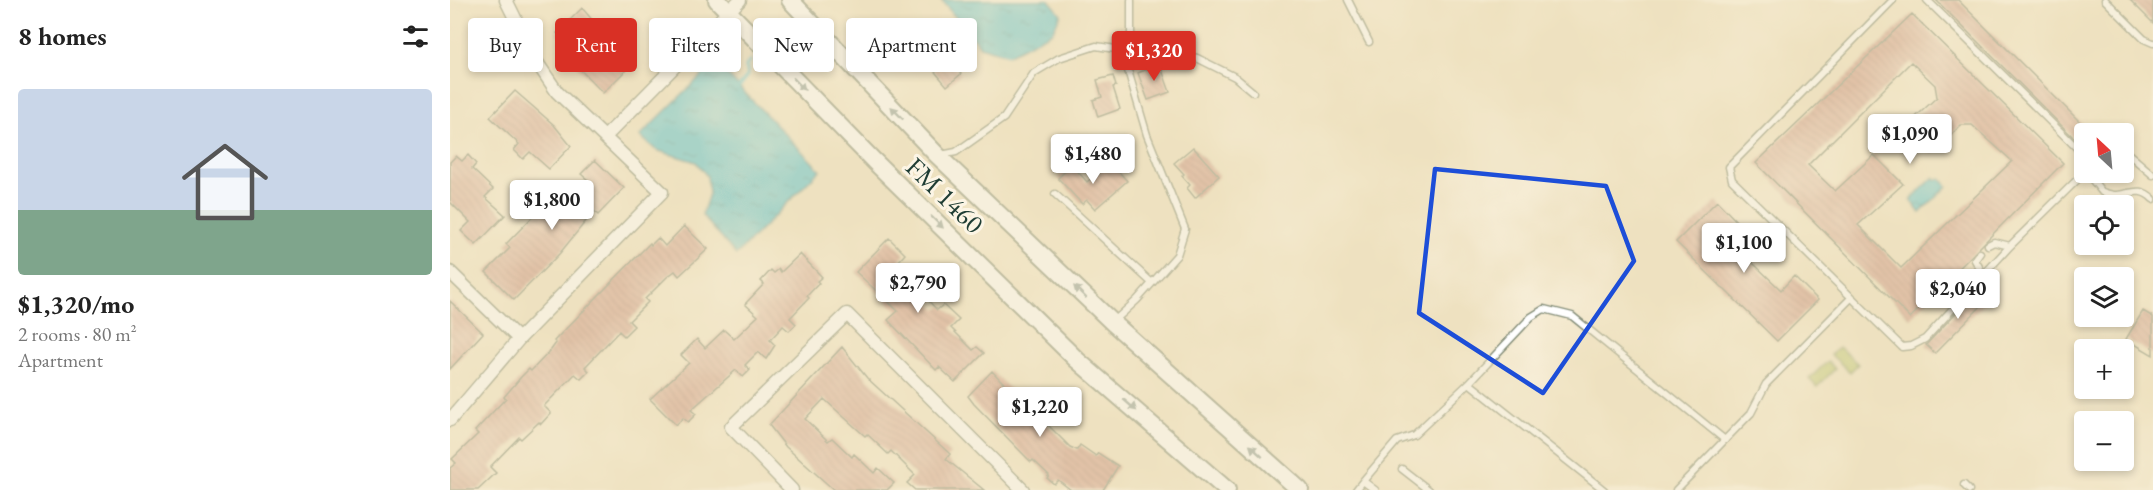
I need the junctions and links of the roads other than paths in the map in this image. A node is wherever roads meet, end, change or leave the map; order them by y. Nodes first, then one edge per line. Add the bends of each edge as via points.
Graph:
1 (506, 0) edge
2 (740, 0) edge
3 (790, 0) edge
4 (1131, 0) edge
5 (1348, 0) edge
6 (1893, 0) edge
7 (1927, 0) edge
8 (2104, 0) edge
9 (723, 6) edge
10 (1369, 42) dead end
11 (2153, 43) edge
12 (1122, 50) junction
13 (1253, 92) dead end
14 (606, 136) junction
15 (2074, 145) edge
16 (937, 156) junction
17 (2134, 159) edge
18 (2153, 175) edge
19 (2075, 183) edge
20 (2095, 183) edge
21 (1055, 194) dead end
22 (2153, 199) edge
23 (1988, 245) dead end
24 (2010, 246) junction
25 (1980, 253) dead end
26 (450, 272) edge
27 (1983, 274) junction
28 (1152, 283) junction
29 (1852, 297) junction
30 (1112, 322) junction
31 (519, 339) junction
32 (1469, 383) junction
33 (450, 420) edge
34 (1725, 440) junction
35 (1402, 469) dead end
36 (1363, 481) junction
37 (792, 490) edge
38 (1023, 490) edge
39 (1227, 490) edge
40 (1300, 490) edge
41 (1356, 490) edge
42 (1375, 490) edge
43 (1429, 490) edge
44 (1604, 490) edge
45 (1676, 490) edge

1 - 14 street via 536,61 557,92
2 - 9 street
16 -> 3 main road, FM 1460 / FM 1460
4 - 12 lane via 1131,35
5 - 10 lane
6 - 29 lane via 1729,168 1732,180
7 - 15 lane
8 - 11 lane
9 - 14 street
9 -> 39 main road, FM 1460 / FM 1460 via 1077,360
12 - 13 lane via 1150,48 1197,58 1235,77
12 - 16 lane via 1096,46 1059,58 1034,73 1004,118 956,152
12 - 28 lane via 1148,135 1185,229 1177,255
14 - 31 street via 662,192
30 -> 16 main road, FM 1460 / FM 1460
17 - 18 lane
19 - 24 lane
20 - 22 lane via 2102,192 2116,195 2135,190
21 - 28 lane
23 - 24 lane via 1994,242
24 - 27 lane
25 - 27 lane via 1975,260
26 - 31 street
27 - 29 lane via 1925,339 1911,346 1902,347
28 - 30 lane
29 - 34 lane via 1766,384 1751,413
40 -> 30 main road, FM 1460 / FM 1460
31 - 33 street
32 - 34 lane via 1531,317 1544,309 1555,310 1572,316
32 - 36 lane via 1414,435 1397,441
32 - 44 lane
34 - 45 lane
35 - 43 lane
36 - 41 lane
36 - 42 lane
37 - 38 street via 731,427 847,314

